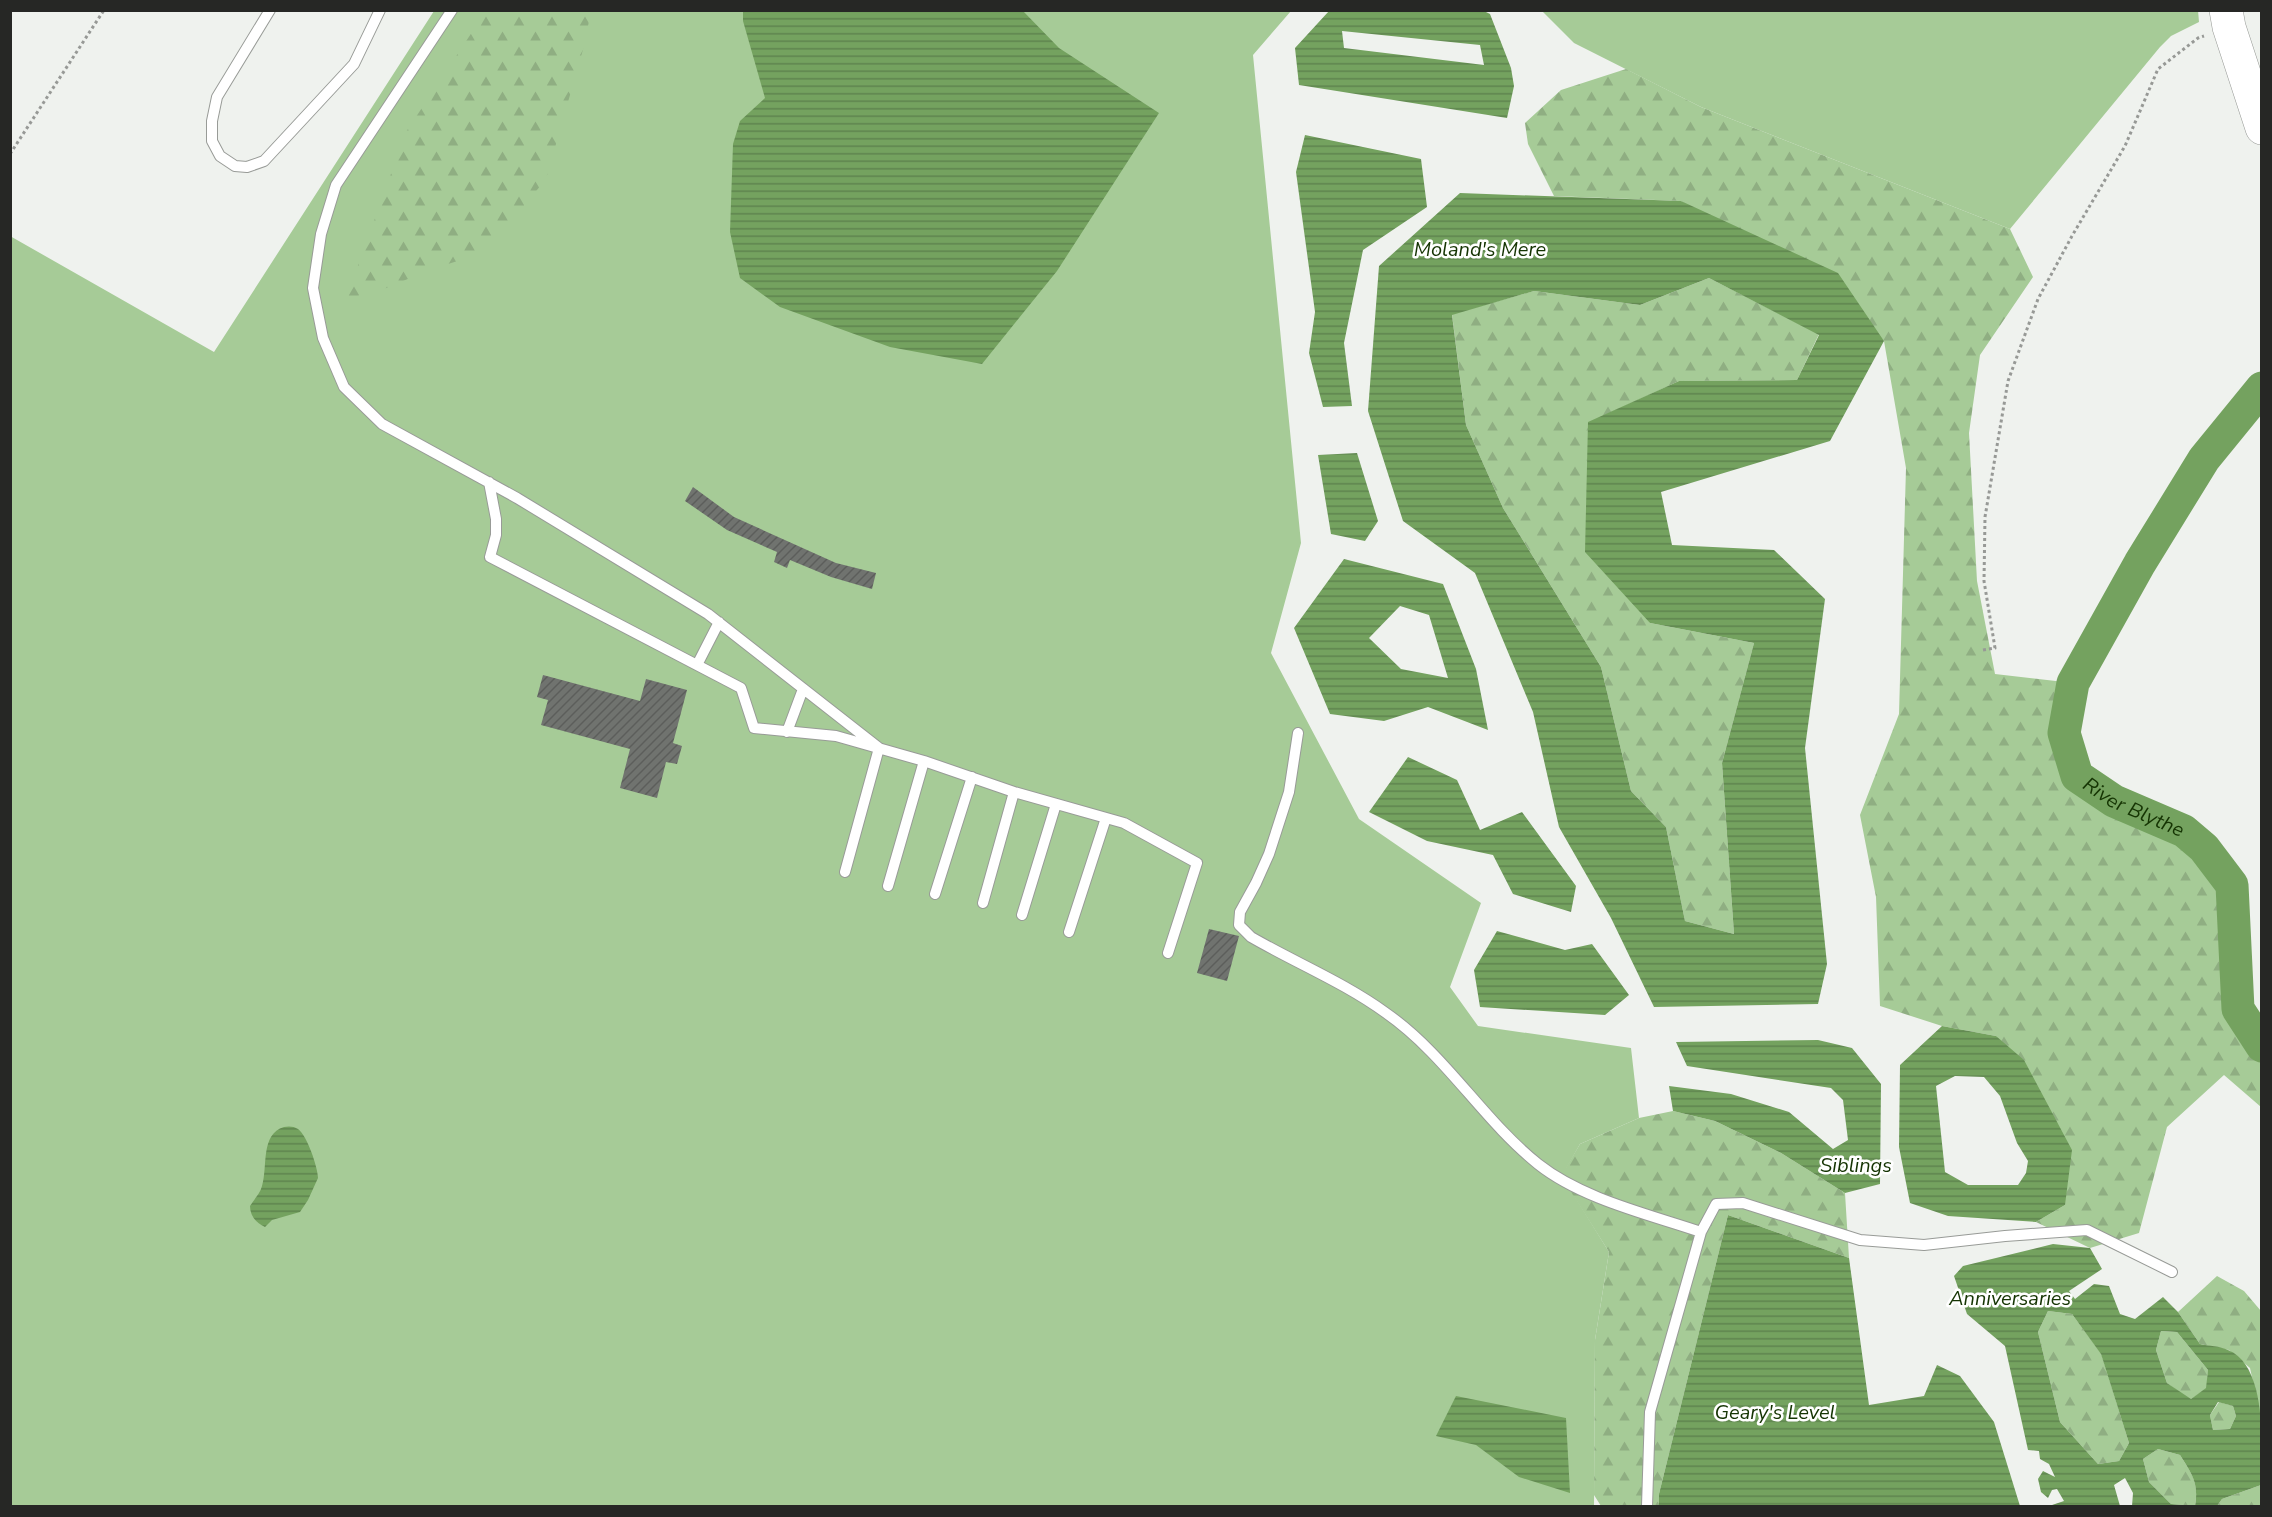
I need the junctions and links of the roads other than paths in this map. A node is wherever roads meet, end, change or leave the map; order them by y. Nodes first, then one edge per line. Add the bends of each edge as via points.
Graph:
1 (270, 10) edge
2 (380, 10) edge
3 (452, 10) edge
4 (2227, 19) edge
5 (2262, 128) edge
6 (489, 482) junction
7 (719, 622) junction
8 (697, 665) junction
9 (803, 689) junction
10 (787, 732) junction
11 (1298, 733) dead end
12 (879, 748) junction
13 (924, 761) junction
14 (972, 777) junction
15 (1014, 792) junction
16 (1056, 804) junction
17 (1106, 818) junction
18 (845, 872) dead end
19 (888, 886) dead end
20 (935, 894) dead end
21 (982, 903) dead end
22 (1022, 915) dead end
23 (1069, 932) dead end
24 (1168, 953) dead end
25 (1701, 1232) junction
26 (2172, 1272) dead end
27 (1647, 1506) edge

1 - 2 lane via 217,97 212,141 220,156 235,166 247,167 264,161 338,82 354,64
3 - 6 lane via 336,185 321,234 313,288 323,338 344,387 382,424
4 - 5 highway
6 - 7 lane
6 - 8 lane via 496,519 490,557
7 - 8 lane
7 - 9 lane
8 - 10 lane via 741,688 754,728
9 - 10 lane
9 - 12 lane
10 - 12 lane via 836,736
11 - 25 lane via 1289,792 1269,854 1240,912 1239,925 1251,937 1387,1013 1443,1061 1503,1132 1565,1182
12 - 13 lane
12 - 18 lane
13 - 14 lane
13 - 19 lane
14 - 15 lane
14 - 20 lane
15 - 16 lane
15 - 21 lane
16 - 17 lane
16 - 22 lane
17 - 23 lane
17 - 24 lane via 1124,823 1197,863
25 - 26 lane via 1716,1204 1743,1203 1860,1240 1924,1245 2087,1230
25 - 27 lane via 1650,1412

